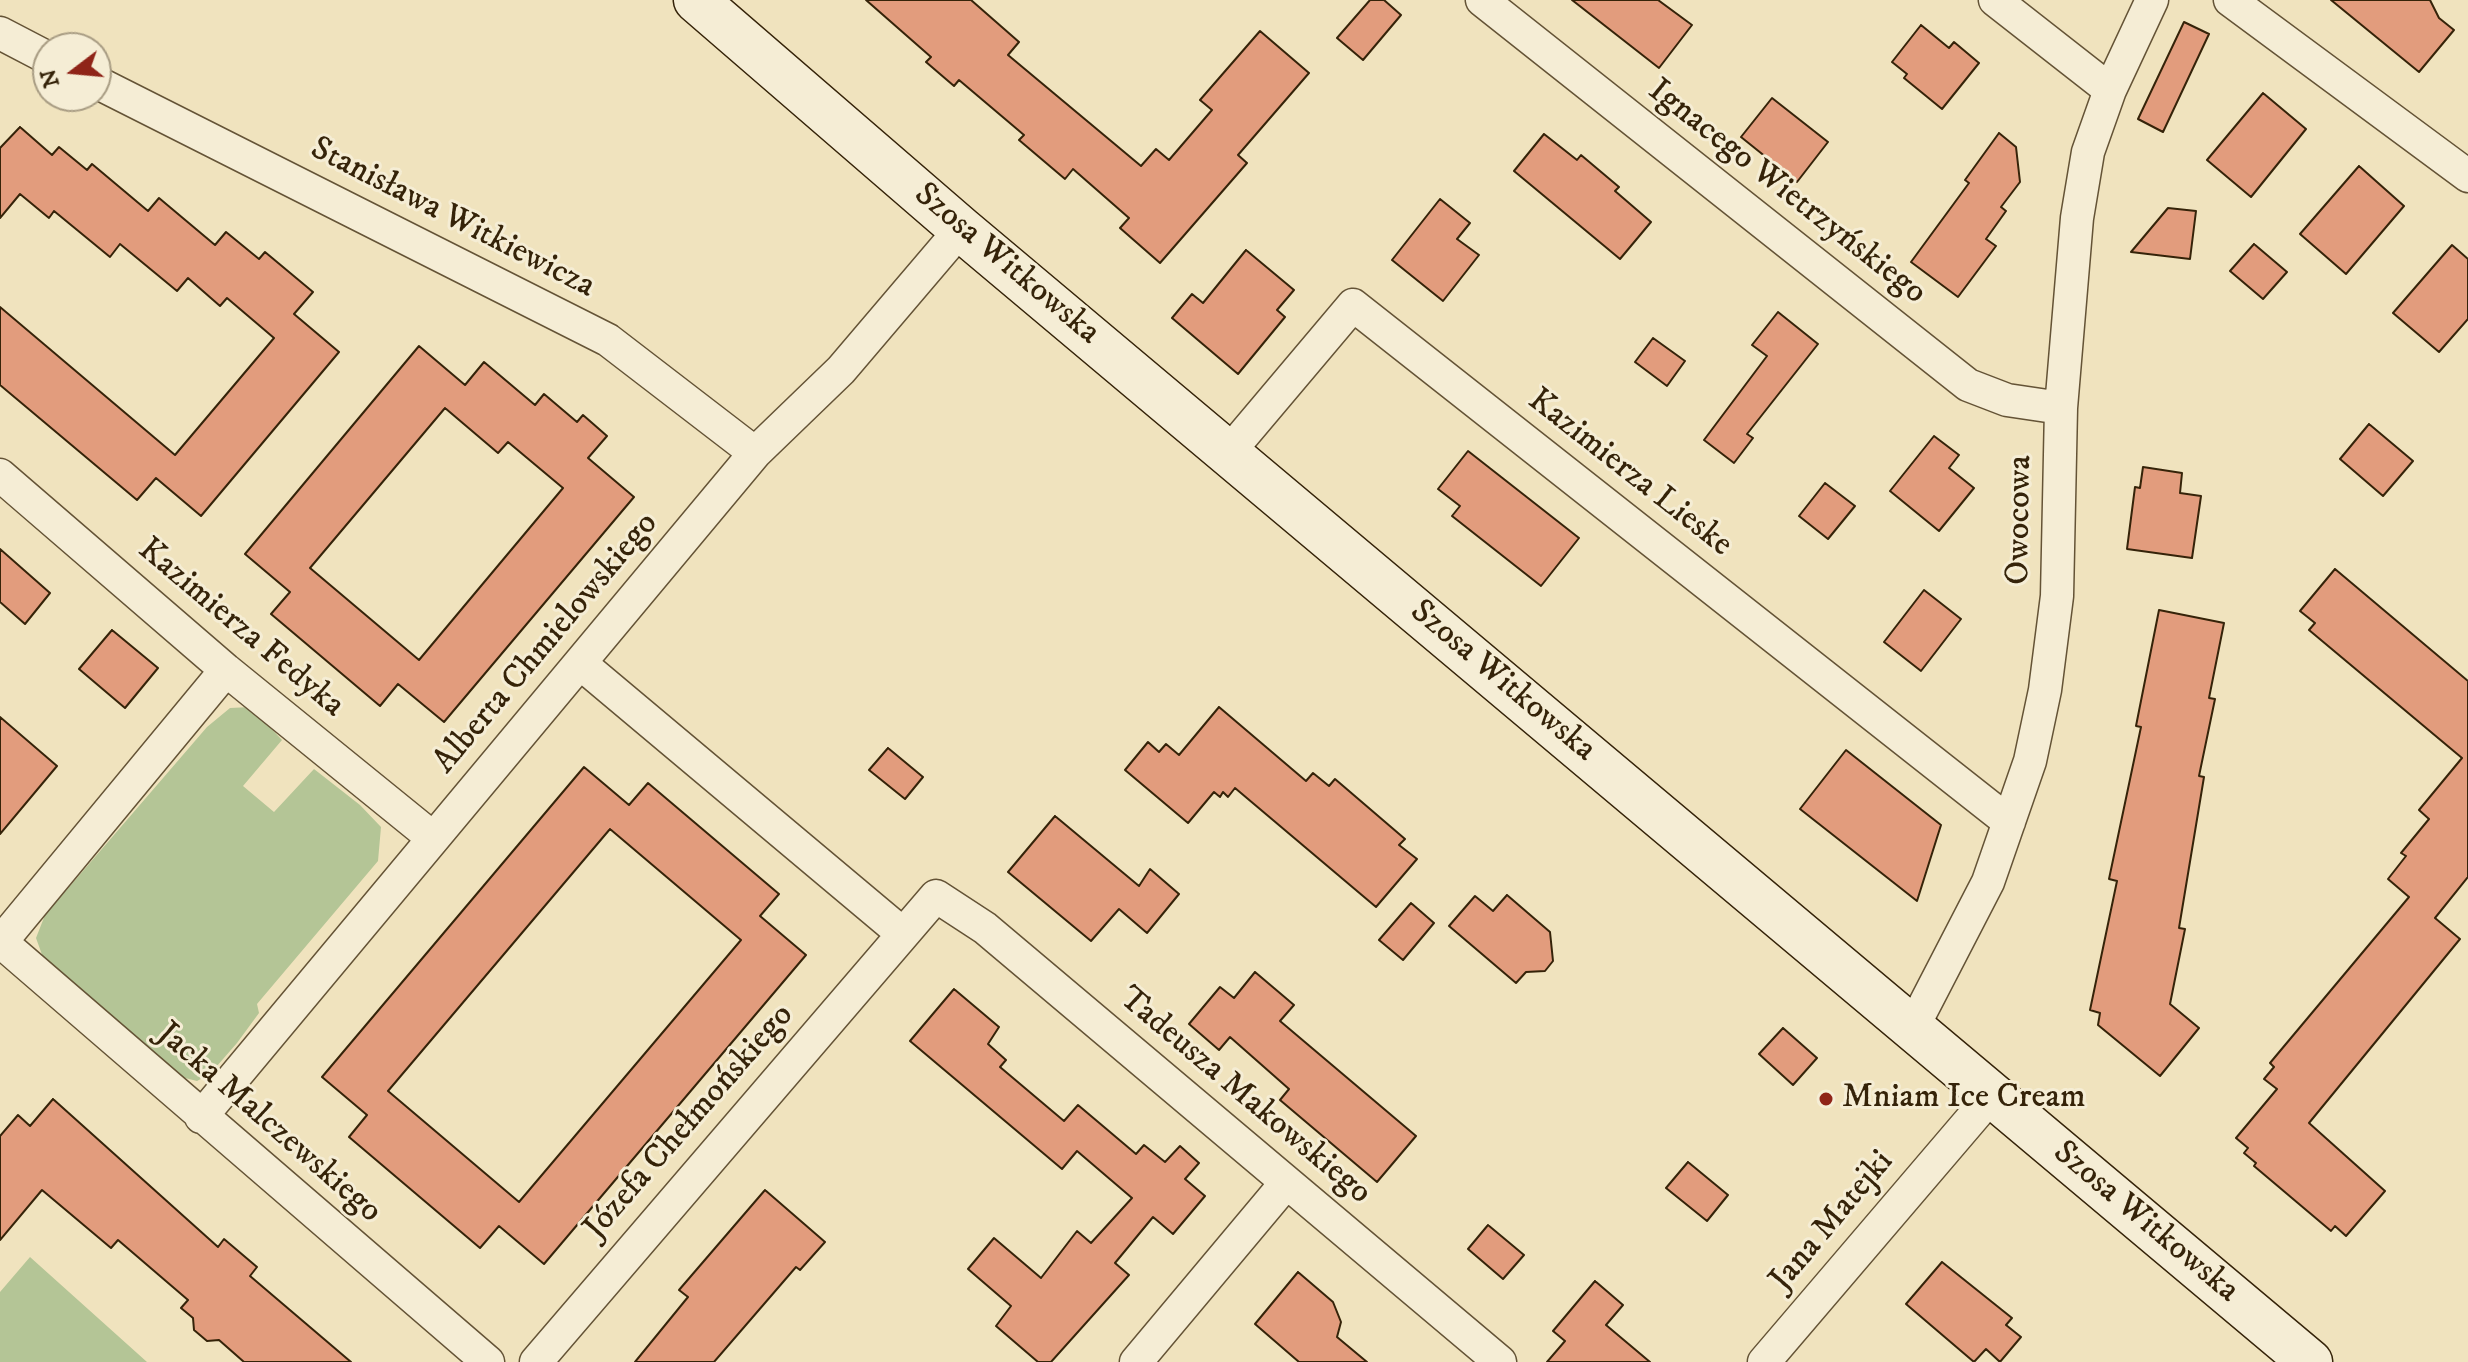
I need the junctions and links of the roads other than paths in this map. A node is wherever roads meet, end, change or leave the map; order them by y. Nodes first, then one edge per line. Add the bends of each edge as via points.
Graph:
1 (696, 0) edge
2 (1482, 0) edge
3 (1995, 0) edge
4 (2152, 0) edge
5 (2230, 0) edge
6 (0, 33) edge
7 (32, 50) edge
8 (112, 90) edge
9 (2110, 90) junction
10 (2468, 176) edge
11 (961, 229) junction
12 (2061, 408) junction
13 (1229, 452) junction
14 (755, 453) junction
15 (0, 475) edge
16 (580, 663) junction
17 (226, 670) junction
18 (2009, 822) junction
19 (433, 838) junction
20 (936, 896) joint
21 (903, 934) junction
22 (1, 942) edge
23 (1912, 1029) junction
24 (1992, 1095) junction
25 (201, 1117) junction
26 (1286, 1183) junction
27 (488, 1362) edge
28 (536, 1362) edge
29 (1136, 1362) edge
30 (1500, 1362) edge
31 (1764, 1362) edge
32 (2310, 1362) edge

1 - 11 street, Szosa Witkowska
2 - 12 street, Ignacego Wietrzyńskiego via 1968,385 2007,400
3 - 9 street
4 - 9 street, Owocowa
5 - 10 street
6 - 7 street
8 - 14 street, Stanisława Witkiewicza via 608,340
9 - 12 street, Owocowa via 2088,152 2079,205
11 - 13 street, Szosa Witkowska
11 - 14 street, Alberta Chmielowskiego via 841,370
12 - 18 street, Owocowa via 2057,596 2033,747
13 - 18 street, Kazimierza Lieske via 1353,305
13 - 23 street, Szosa Witkowska
14 - 16 street, Alberta Chmielowskiego
15 - 17 street, Kazimierza Fedyka
16 - 19 street, Alberta Chmielowskiego
16 - 21 street
17 - 19 street, Kazimierza Fedyka
17 - 22 street
18 - 23 street, Owocowa via 1988,882
19 - 25 street, Alberta Chmielowskiego
20 - 21 street, Józefa Chełmońskiego
20 - 26 street, Tadeusza Makowskiego via 985,928
21 - 28 street, Józefa Chełmońskiego
22 - 25 street, Jacka Malczewskiego
23 - 24 street, Szosa Witkowska
24 - 31 street, Jana Matejki
24 - 32 street, Szosa Witkowska
25 - 27 street, Jacka Malczewskiego
26 - 29 street
26 - 30 street, Tadeusza Makowskiego

